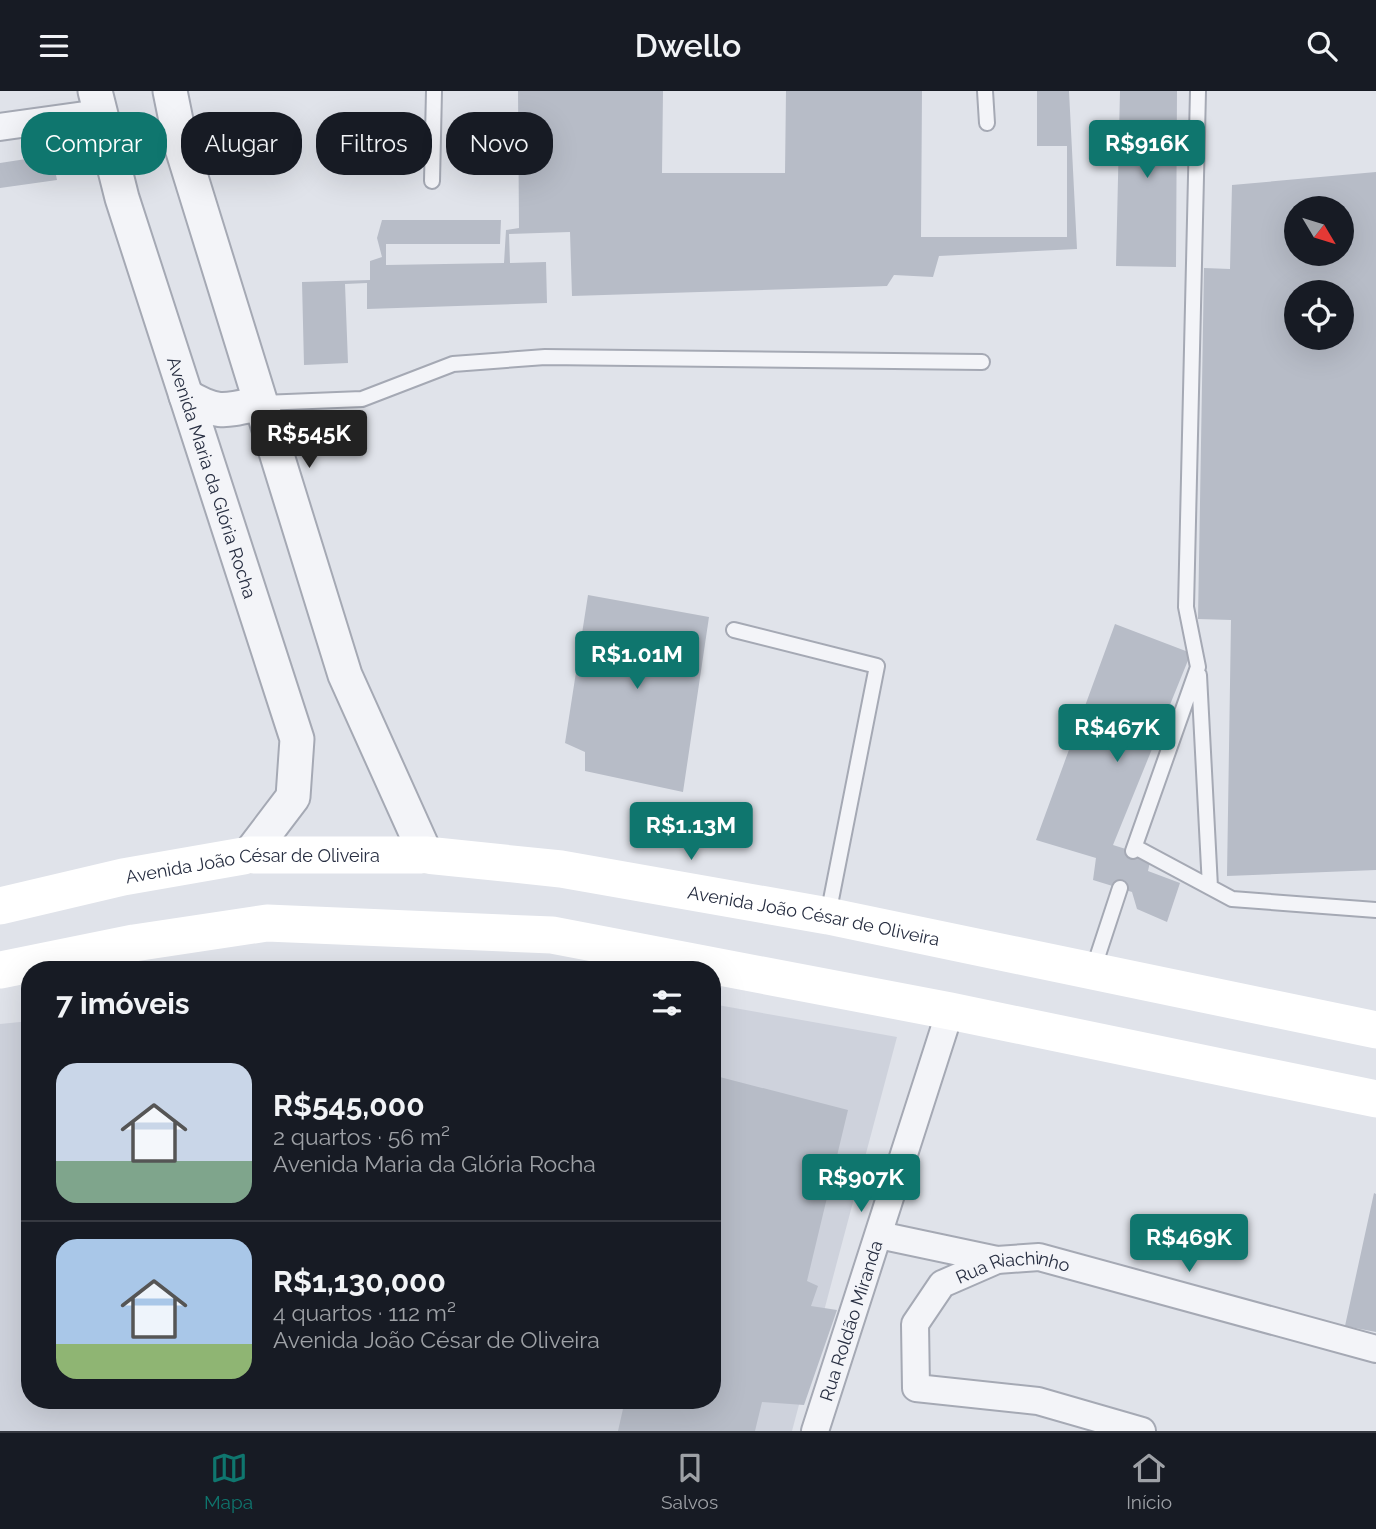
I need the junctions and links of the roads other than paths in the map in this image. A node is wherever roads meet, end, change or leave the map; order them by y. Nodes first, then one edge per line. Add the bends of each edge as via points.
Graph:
1 (170, 91) edge
2 (434, 91) edge
3 (985, 91) edge
4 (1198, 91) edge
5 (97, 102) edge
6 (987, 123) dead end
7 (0, 127) edge
8 (432, 181) dead end
9 (982, 362) dead end
10 (186, 396) junction
11 (260, 403) junction
12 (734, 630) dead end
13 (1198, 667) junction
14 (249, 855) junction
15 (426, 855) junction
16 (1210, 887) junction
17 (1120, 888) dead end
18 (0, 906) edge
19 (1376, 910) edge
20 (828, 916) junction
21 (45, 961) edge
22 (688, 961) edge
23 (21, 966) edge
24 (721, 967) edge
25 (0, 970) edge
26 (1092, 971) junction
27 (950, 1011) junction
28 (1376, 1030) edge
29 (1376, 1099) edge
30 (879, 1235) junction
31 (997, 1260) junction
32 (1376, 1349) edge
33 (815, 1431) edge
34 (1142, 1431) edge

1 - 11 street via 181,145
2 - 8 lane
3 - 6 lane
4 - 13 lane via 1186,607
5 - 7 street
5 - 10 street, Avenida Maria da Glória Rocha via 122,198
9 - 11 lane via 545,357 453,364 362,398
10 - 11 street via 206,408 225,411
10 - 14 street, Avenida Maria da Glória Rocha via 297,739 293,797
11 - 15 street via 345,675
12 - 20 lane via 877,666
13 - 16 lane
13 - 16 lane via 1134,849
14 - 15 main road, Avenida João César de Oliveira
14 - 18 main road, Avenida João César de Oliveira via 123,877
15 - 20 main road, Avenida João César de Oliveira via 561,869
16 - 19 lane via 1232,899
17 - 26 lane
20 - 26 main road, Avenida João César de Oliveira
21 - 22 main road via 267,923 552,935
23 - 25 main road
24 - 27 main road
26 - 28 main road, Avenida João César de Oliveira
27 - 29 main road
27 - 30 street, Rua Roldão Miranda
30 - 31 street
30 - 33 street, Rua Roldão Miranda
31 - 32 street, Rua Riachinho via 1039,1257
31 - 34 street, Rua Riachinho via 942,1284 915,1324 916,1388 1038,1401

